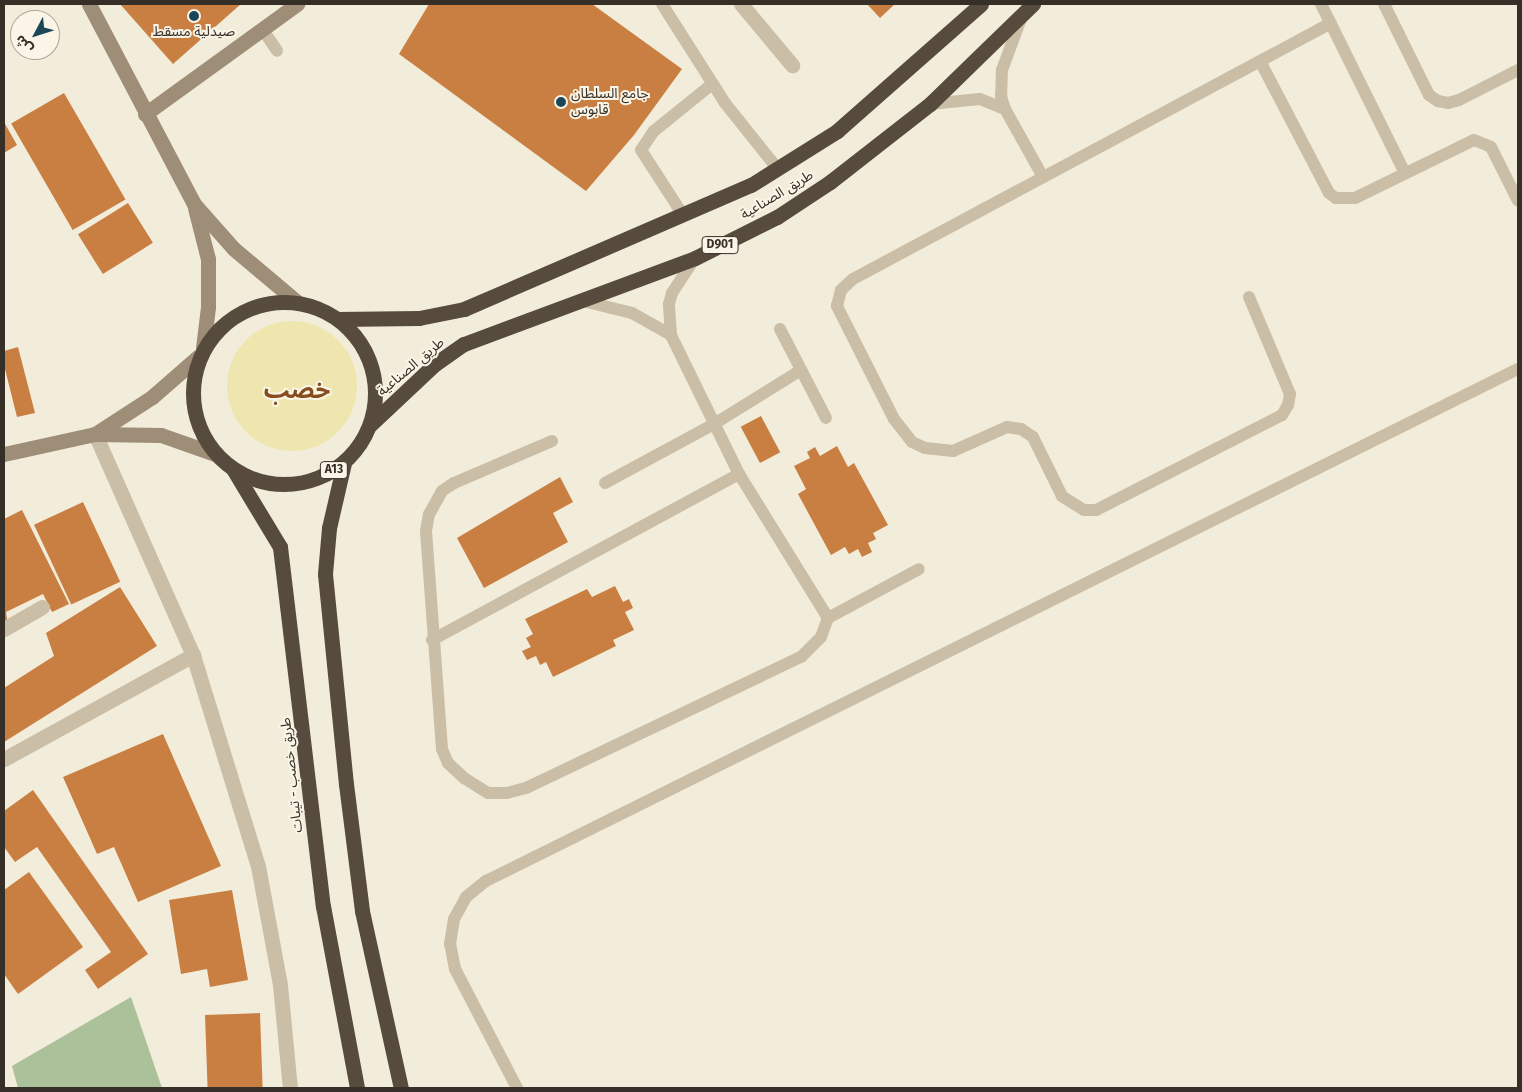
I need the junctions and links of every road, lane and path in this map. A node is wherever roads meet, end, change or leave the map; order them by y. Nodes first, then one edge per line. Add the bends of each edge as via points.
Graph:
1 (90, 4) edge
2 (297, 4) edge
3 (662, 4) edge
4 (741, 4) edge
5 (981, 4) edge
6 (1033, 4) edge
7 (1322, 4) edge
8 (1384, 4) edge
9 (1022, 16) junction
10 (1331, 23) junction
11 (263, 30) junction
12 (277, 51) dead end
13 (1260, 61) junction
14 (792, 64) dead end
15 (1518, 70) edge
16 (712, 84) junction
17 (930, 104) junction
18 (1004, 109) junction
19 (145, 114) junction
20 (776, 167) junction
21 (1405, 173) junction
22 (1043, 177) junction
23 (1518, 201) edge
24 (194, 204) junction
25 (684, 215) junction
26 (695, 258) junction
27 (1249, 297) dead end
28 (583, 301) junction
29 (297, 302) junction
30 (337, 318) junction
31 (780, 329) dead end
32 (671, 335) junction
33 (201, 352) junction
34 (1518, 369) edge
35 (801, 370) junction
36 (826, 418) dead end
37 (371, 424) junction
38 (714, 424) junction
39 (95, 434) junction
40 (552, 441) dead end
41 (4, 454) edge
42 (215, 454) junction
43 (344, 463) junction
44 (233, 470) junction
45 (739, 474) junction
46 (605, 483) dead end
47 (919, 569) dead end
48 (42, 607) dead end
49 (828, 618) junction
50 (4, 629) edge
51 (432, 640) junction
52 (193, 655) junction
53 (4, 759) edge
54 (290, 1088) edge
55 (357, 1088) edge
56 (401, 1088) edge
57 (517, 1088) edge

1 - 19 main road
2 - 11 main road
3 - 16 lane
4 - 14 street
5 - 20 highway, طريق الصناعية via 837,132
6 - 9 highway, طريق الصناعية / D901
7 - 10 lane
8 - 15 lane via 1429,95 1438,101 1459,100
9 - 17 highway, طريق الصناعية / D901
9 - 18 lane via 1002,70
10 - 13 lane
10 - 21 lane
11 - 12 lane
11 - 19 main road
13 - 21 lane via 1329,193 1346,200
13 - 22 lane
16 - 20 lane
16 - 25 lane via 654,131 641,150
17 - 18 lane via 980,99
17 - 26 highway, طريق الصناعية / D901 via 837,176 784,212
18 - 22 lane
19 - 24 main road
20 - 25 highway, طريق الصناعية via 751,186
21 - 23 lane via 1465,144 1483,142 1491,147
22 - 27 lane via 853,279 841,290 837,306 839,315 894,419 912,442 924,448 952,451 1006,428 1021,429 1033,438 1062,496 1072,505 1084,510 1109,506 1272,420 1288,405 1290,394
24 - 29 main road via 234,249
24 - 33 main road via 208,259 208,307
25 - 30 highway, طريق الصناعية via 464,309 419,318
26 - 28 highway, طريق الصناعية / D901
26 - 32 lane via 672,293 669,304
28 - 32 lane via 632,313
28 - 37 highway, طريق الصناعية / D901 via 464,344 435,364
29 - 30 highway, A13
29 - 33 highway, A13 via 253,306 233,316 216,330
30 - 37 highway, A13 via 354,335 372,369 375,400
31 - 35 lane
32 - 38 lane
33 - 39 main road via 152,397
33 - 42 highway, A13 via 192,397 203,437
34 - 57 lane via 486,881 466,897 454,919 450,944 455,969
35 - 36 lane
35 - 38 lane
37 - 43 highway, A13 via 360,445
38 - 45 lane
38 - 46 lane
39 - 41 main road
39 - 42 main road via 162,435
39 - 52 street
40 - 51 lane via 454,483 435,502 426,531
42 - 44 highway, A13
43 - 44 highway, A13 via 328,474 290,485 263,482
43 - 56 highway, A13 via 329,528 325,574 362,911
44 - 55 highway, طريق خصب - تيبات / A13 via 280,547 323,906
45 - 49 lane
45 - 51 lane
47 - 49 lane
48 - 50 street
49 - 51 lane via 821,637 801,657 559,773 507,793 488,793 475,787 448,763 438,732
52 - 53 street
52 - 54 street via 258,866 280,985

